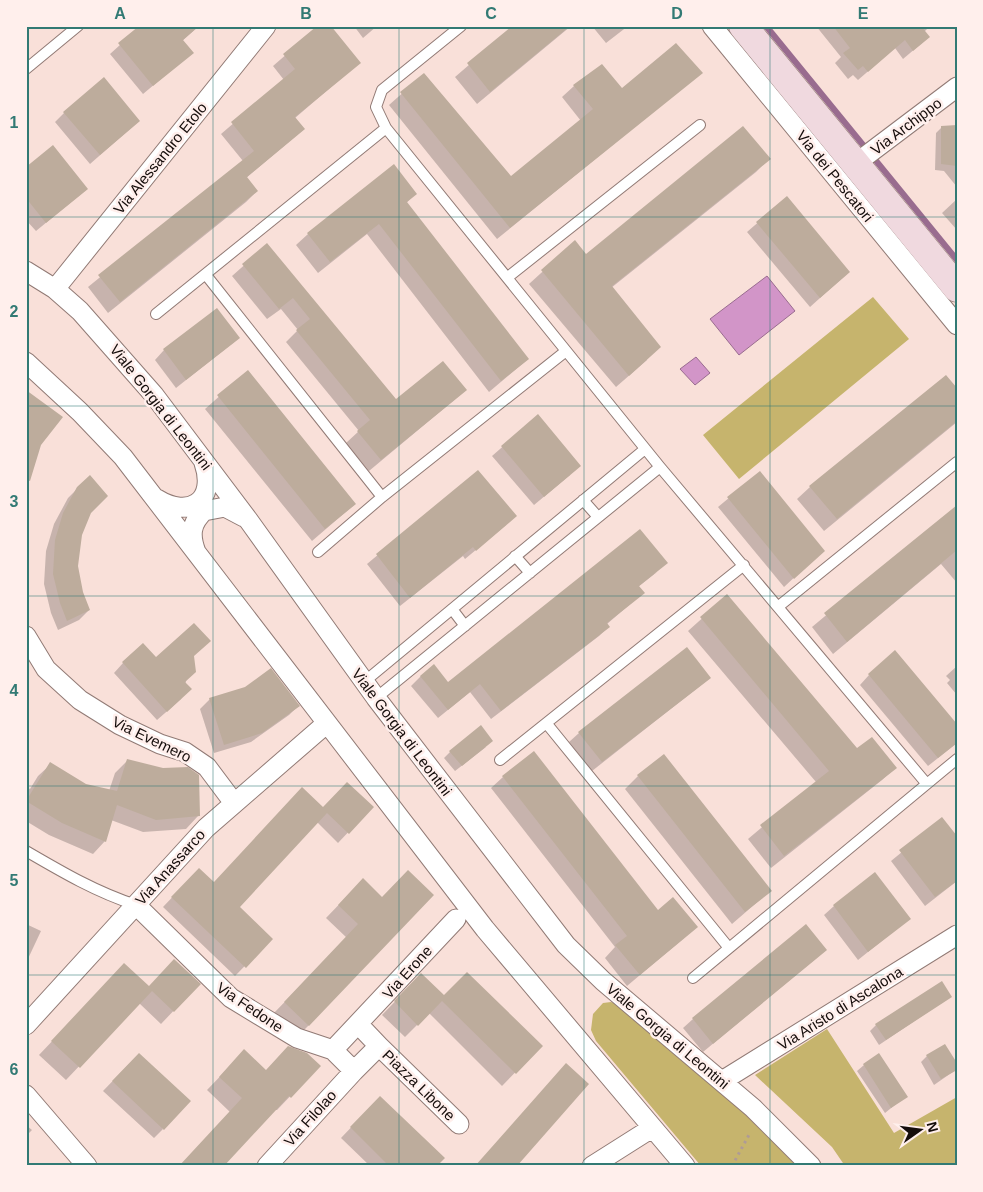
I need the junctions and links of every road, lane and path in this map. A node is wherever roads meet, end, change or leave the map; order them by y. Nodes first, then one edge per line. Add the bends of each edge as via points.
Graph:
1 (78, 26) edge
2 (266, 26) edge
3 (462, 26) edge
4 (712, 26) edge
5 (743, 26) edge
6 (26, 69) edge
7 (957, 87) edge
8 (700, 126) dead end
9 (386, 128) junction
10 (859, 162) junction
11 (26, 271) edge
12 (206, 275) junction
13 (508, 277) junction
14 (957, 288) edge
15 (55, 289) junction
16 (156, 314) dead end
17 (957, 325) edge
18 (566, 351) junction
19 (26, 362) edge
20 (645, 449) junction
21 (202, 458) junction
22 (957, 462) edge
23 (660, 467) junction
24 (154, 497) junction
25 (382, 497) junction
26 (583, 500) junction
27 (598, 517) junction
28 (249, 521) junction
29 (318, 552) dead end
30 (198, 556) junction
31 (515, 556) junction
32 (744, 565) junction
33 (530, 573) junction
34 (779, 606) junction
35 (452, 609) junction
36 (465, 626) junction
37 (26, 636) edge
38 (364, 682) junction
39 (376, 698) junction
40 (327, 723) junction
41 (547, 724) junction
42 (957, 759) edge
43 (500, 760) dead end
44 (926, 783) junction
45 (234, 803) junction
46 (26, 851) edge
47 (136, 905) junction
48 (456, 918) dead end
49 (957, 935) edge
50 (729, 948) junction
51 (693, 978) dead end
52 (26, 1025) edge
53 (359, 1025) junction
54 (379, 1046) junction
55 (333, 1050) junction
56 (354, 1071) junction
57 (722, 1082) junction
58 (26, 1095) edge
59 (761, 1115) junction
60 (459, 1124) dead end
61 (652, 1128) junction
62 (87, 1166) edge
63 (267, 1166) edge
64 (592, 1166) edge
65 (686, 1166) edge
66 (732, 1166) edge
67 (810, 1166) edge

1 - 6 lane
2 - 15 street, Via Alessandro Etolo
3 - 9 lane via 382,90 376,107
4 - 17 street, Via dei Pescatori
5 - 10 street, Via dei Pescatori
7 - 10 street, Via Archippo
8 - 13 lane
9 - 12 lane
9 - 13 lane
10 - 14 street, Via dei Pescatori
11 - 15 street, Viale Gorgia di Leontini
12 - 16 lane
12 - 25 lane
13 - 18 lane
15 - 21 street, Viale Gorgia di Leontini via 84,314 122,356
18 - 20 lane
18 - 25 lane
19 - 24 street via 102,434
20 - 23 lane
20 - 26 lane
21 - 24 street via 207,472 207,489 195,504 177,508
21 - 28 street, Viale Gorgia di Leontini
22 - 34 lane
23 - 27 lane
23 - 32 lane
24 - 30 street
25 - 29 lane
26 - 27 lane
26 - 31 lane
27 - 33 lane
28 - 30 street via 225,507 204,511 192,528
28 - 38 street, Viale Gorgia di Leontini
30 - 40 street
31 - 33 lane
31 - 35 lane
32 - 34 lane
32 - 41 lane
33 - 36 lane
34 - 44 lane
35 - 36 lane
35 - 38 lane
36 - 39 lane
37 - 45 street, Via Evemero via 46,670 80,700 120,725 185,752 207,767
38 - 39 street, Viale Gorgia di Leontini
39 - 57 street, Viale Gorgia di Leontini via 566,944 597,976
40 - 45 street, Via Anassarco
40 - 61 street via 485,929
41 - 43 lane
41 - 50 lane
42 - 44 lane
44 - 50 lane
45 - 47 street, Via Anassarco via 206,828
46 - 47 lane via 74,880
47 - 52 street, Via Anassarco
47 - 55 street, Via Fedone via 231,998 297,1038
48 - 53 street, Via Erone
49 - 57 street, Via Aristo di Ascalona
50 - 51 lane
53 - 54 street, Piazza Libone
53 - 55 street
54 - 56 street, Piazza Libone
54 - 60 street, Piazza Libone
55 - 56 street
56 - 63 street, Via Filolao
57 - 59 street, Viale Gorgia di Leontini
58 - 62 street
59 - 66 path
59 - 67 street, Viale Gorgia di Leontini
61 - 64 street
61 - 65 street

